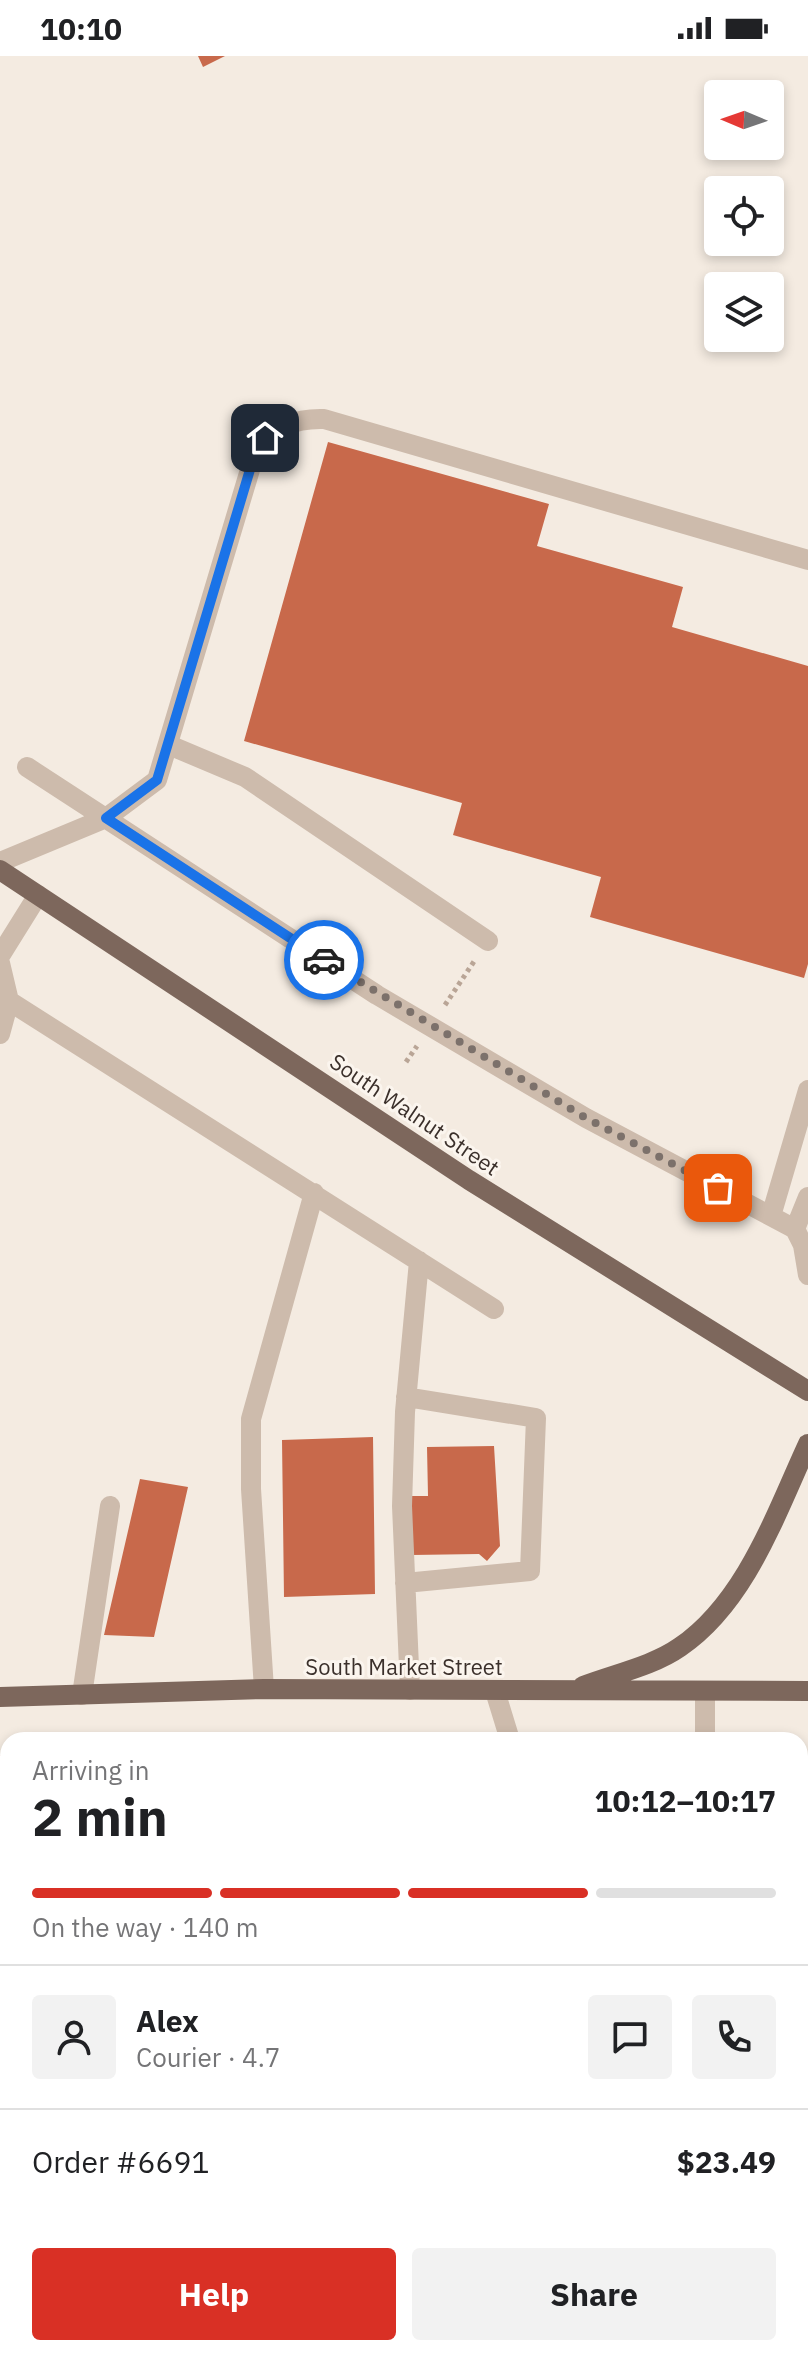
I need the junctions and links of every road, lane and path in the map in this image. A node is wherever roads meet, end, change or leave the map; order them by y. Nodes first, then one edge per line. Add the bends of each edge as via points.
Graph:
1 (808, 560) edge
2 (169, 745) junction
3 (27, 767) dead end
4 (106, 818) junction
5 (0, 862) edge
6 (0, 870) edge
7 (38, 895) junction
8 (488, 941) joint
9 (0, 956) edge
10 (0, 963) edge
11 (9, 1001) junction
12 (430, 1026) junction
13 (0, 1034) edge
14 (406, 1062) dead end
15 (808, 1090) edge
16 (314, 1193) junction
17 (808, 1197) edge
18 (771, 1216) junction
19 (795, 1229) junction
20 (419, 1261) junction
21 (808, 1275) edge
22 (494, 1309) dead end
23 (808, 1391) edge
24 (406, 1397) junction
25 (808, 1444) edge
26 (110, 1506) dead end
27 (405, 1583) junction
28 (264, 1689) junction
29 (410, 1690) junction
30 (495, 1691) junction
31 (568, 1691) junction
32 (705, 1691) junction
33 (808, 1691) edge
34 (82, 1695) junction
35 (0, 1697) edge
36 (508, 1732) edge
37 (705, 1732) edge

1 - 2 lane via 324,419 298,420 277,428 255,453
2 - 4 lane via 157,780
2 - 8 lane via 245,777
3 - 4 lane
4 - 5 lane
4 - 12 lane
6 - 7 main road, South Walnut Street
7 - 9 lane
7 - 23 main road, South Walnut Street via 469,1180
8 - 12 path
10 - 11 lane
11 - 13 lane
11 - 16 lane
12 - 14 path
12 - 18 lane via 586,1118
15 - 18 lane
16 - 20 lane
16 - 28 lane via 251,1419
17 - 19 lane
18 - 19 lane
19 - 21 lane
20 - 22 lane
20 - 24 lane
24 - 27 lane
24 - 27 lane via 536,1418 530,1571
25 - 31 main road via 743,1578 715,1615 679,1648
26 - 34 lane
27 - 29 lane
28 - 29 main road, South Market Street
28 - 34 main road, South Market Street
29 - 30 main road, South Market Street
30 - 31 main road, South Market Street
30 - 36 lane
31 - 32 main road, South Market Street
32 - 33 main road, South Market Street
32 - 37 lane
34 - 35 main road, South Market Street

